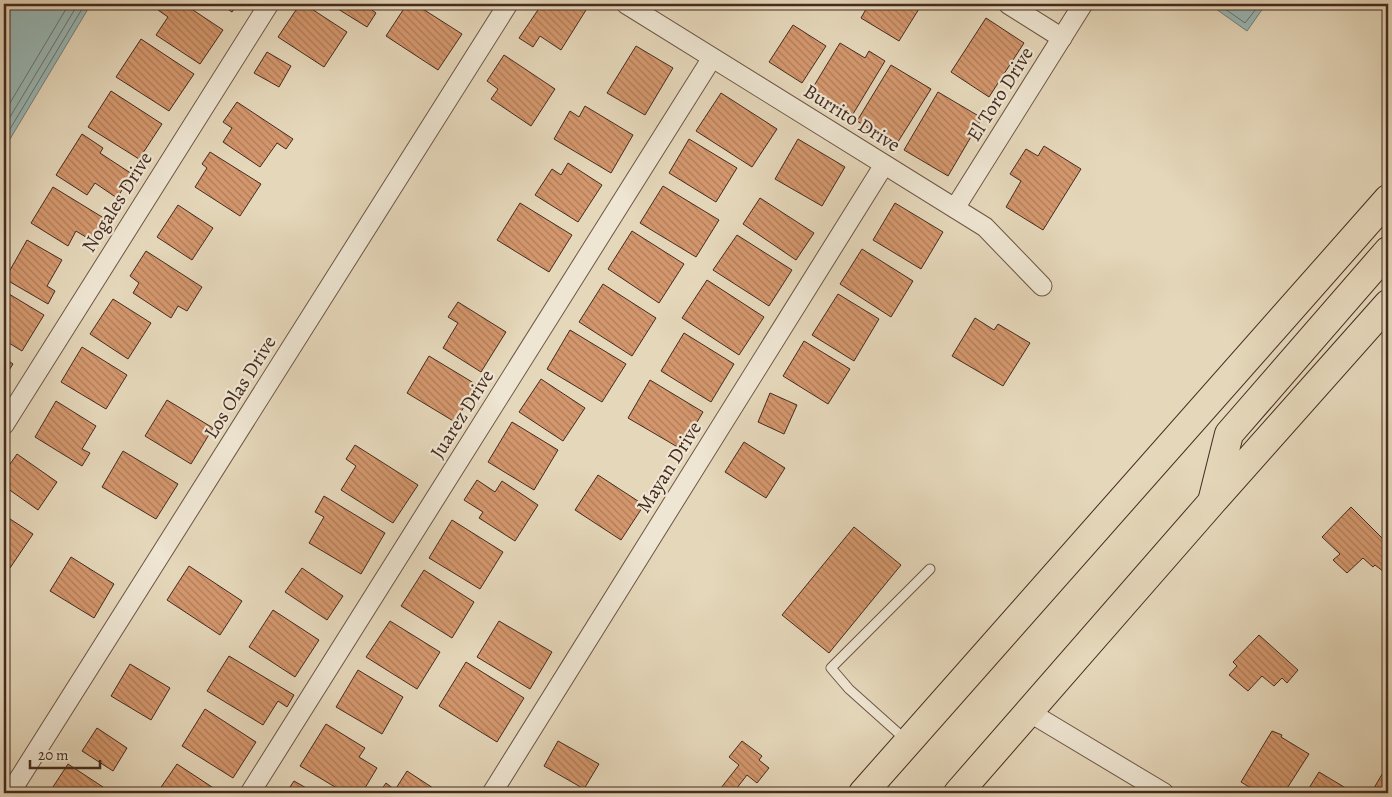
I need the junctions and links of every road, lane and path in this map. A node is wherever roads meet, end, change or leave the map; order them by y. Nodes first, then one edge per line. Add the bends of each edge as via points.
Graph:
1 (269, 4) edge
2 (508, 4) edge
3 (626, 4) edge
4 (1008, 4) edge
5 (1083, 4) edge
6 (1062, 38) junction
7 (712, 58) junction
8 (884, 165) junction
9 (1388, 199) edge
10 (955, 208) junction
11 (1388, 251) edge
12 (1042, 286) dead end
13 (1388, 304) edge
14 (4, 425) edge
15 (1212, 502) junction
16 (930, 570) dead end
17 (1029, 712) junction
18 (908, 742) junction
19 (10, 793) edge
20 (250, 793) edge
21 (492, 793) edge
22 (863, 793) edge
23 (958, 793) edge
24 (1164, 793) edge

1 - 14 street, Nogales Drive
2 - 19 street, Los Olas Drive
3 - 7 street, Burrito Drive
4 - 6 street
5 - 6 street, El Toro Drive
6 - 10 street, El Toro Drive
7 - 8 street, Burrito Drive
7 - 20 street, Juarez Drive
8 - 10 street, Burrito Drive
8 - 21 street, Mayan Drive
9 - 18 main road
10 - 12 street, Burrito Drive via 985,227
11 - 15 main road via 1229,434
13 - 15 main road
15 - 17 main road
16 - 18 lane via 831,668 849,689
17 - 23 main road
17 - 24 street
18 - 22 main road

